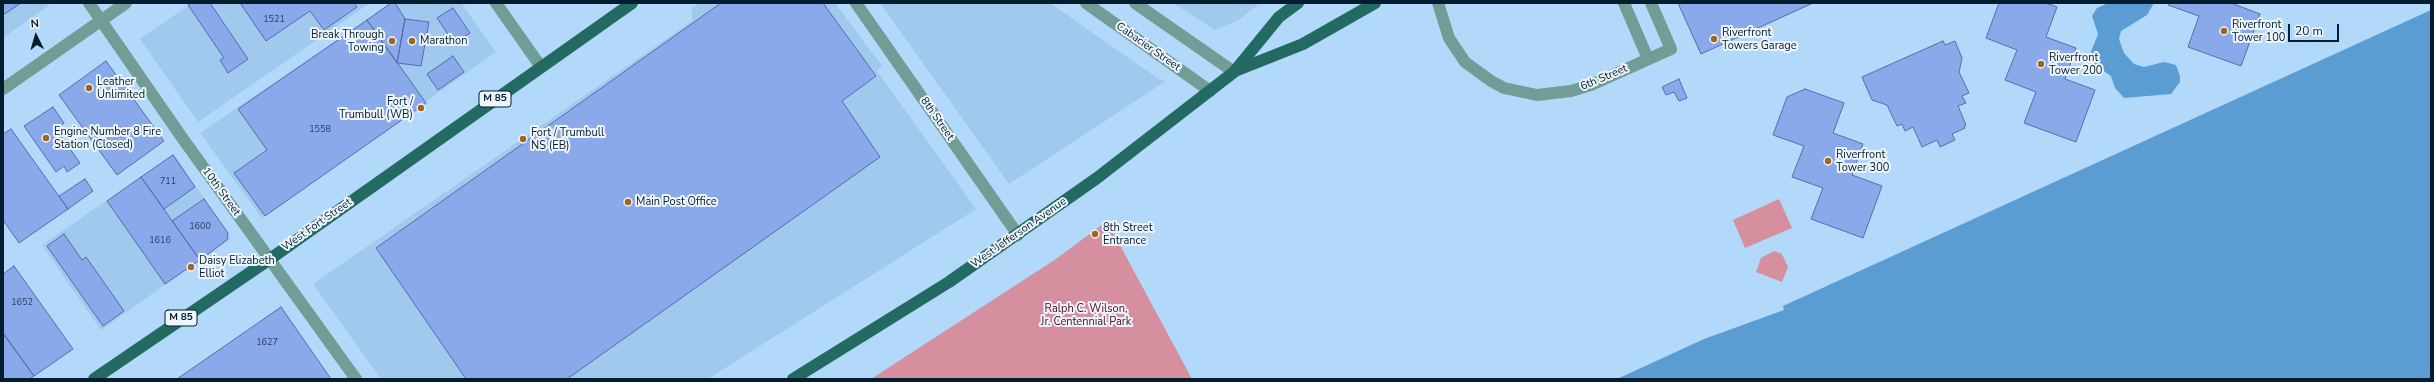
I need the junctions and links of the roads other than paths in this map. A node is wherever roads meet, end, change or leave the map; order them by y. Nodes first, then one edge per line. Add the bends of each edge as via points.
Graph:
1 (89, 3) edge
2 (126, 3) edge
3 (496, 3) edge
4 (632, 3) edge
5 (856, 3) edge
6 (1086, 3) edge
7 (1135, 3) edge
8 (1298, 3) edge
9 (1375, 3) edge
10 (1438, 3) edge
11 (1624, 3) edge
12 (1651, 3) edge
13 (102, 20) junction
14 (1648, 59) junction
15 (541, 67) junction
16 (1234, 72) junction
17 (3, 89) edge
18 (1210, 90) junction
19 (1018, 235) junction
20 (270, 259) junction
21 (94, 379) edge
22 (356, 379) edge
23 (793, 379) edge

1 - 13 street, 10th Street
2 - 13 street
3 - 15 street
4 - 15 main road, M 85
5 - 19 street, 8th Street
6 - 18 street, Cabacier Street
7 - 16 street
8 - 16 main road, West Jefferson Avenue via 1279,17
9 - 16 main road, West Jefferson Avenue via 1303,44
10 - 14 street, 6th Street via 1443,24 1456,51 1465,62 1491,81 1518,92 1554,94 1591,85
11 - 14 street
12 - 14 street, 6th Street via 1671,49
13 - 17 street
13 - 20 street, 10th Street via 183,139
15 - 20 main road, West Fort Street / M 85
16 - 18 main road, West Jefferson Avenue
18 - 19 main road, West Jefferson Avenue via 1097,178
19 - 23 main road, West Jefferson Avenue
20 - 21 main road, West Fort Street / M 85
20 - 22 street, 10th Street

